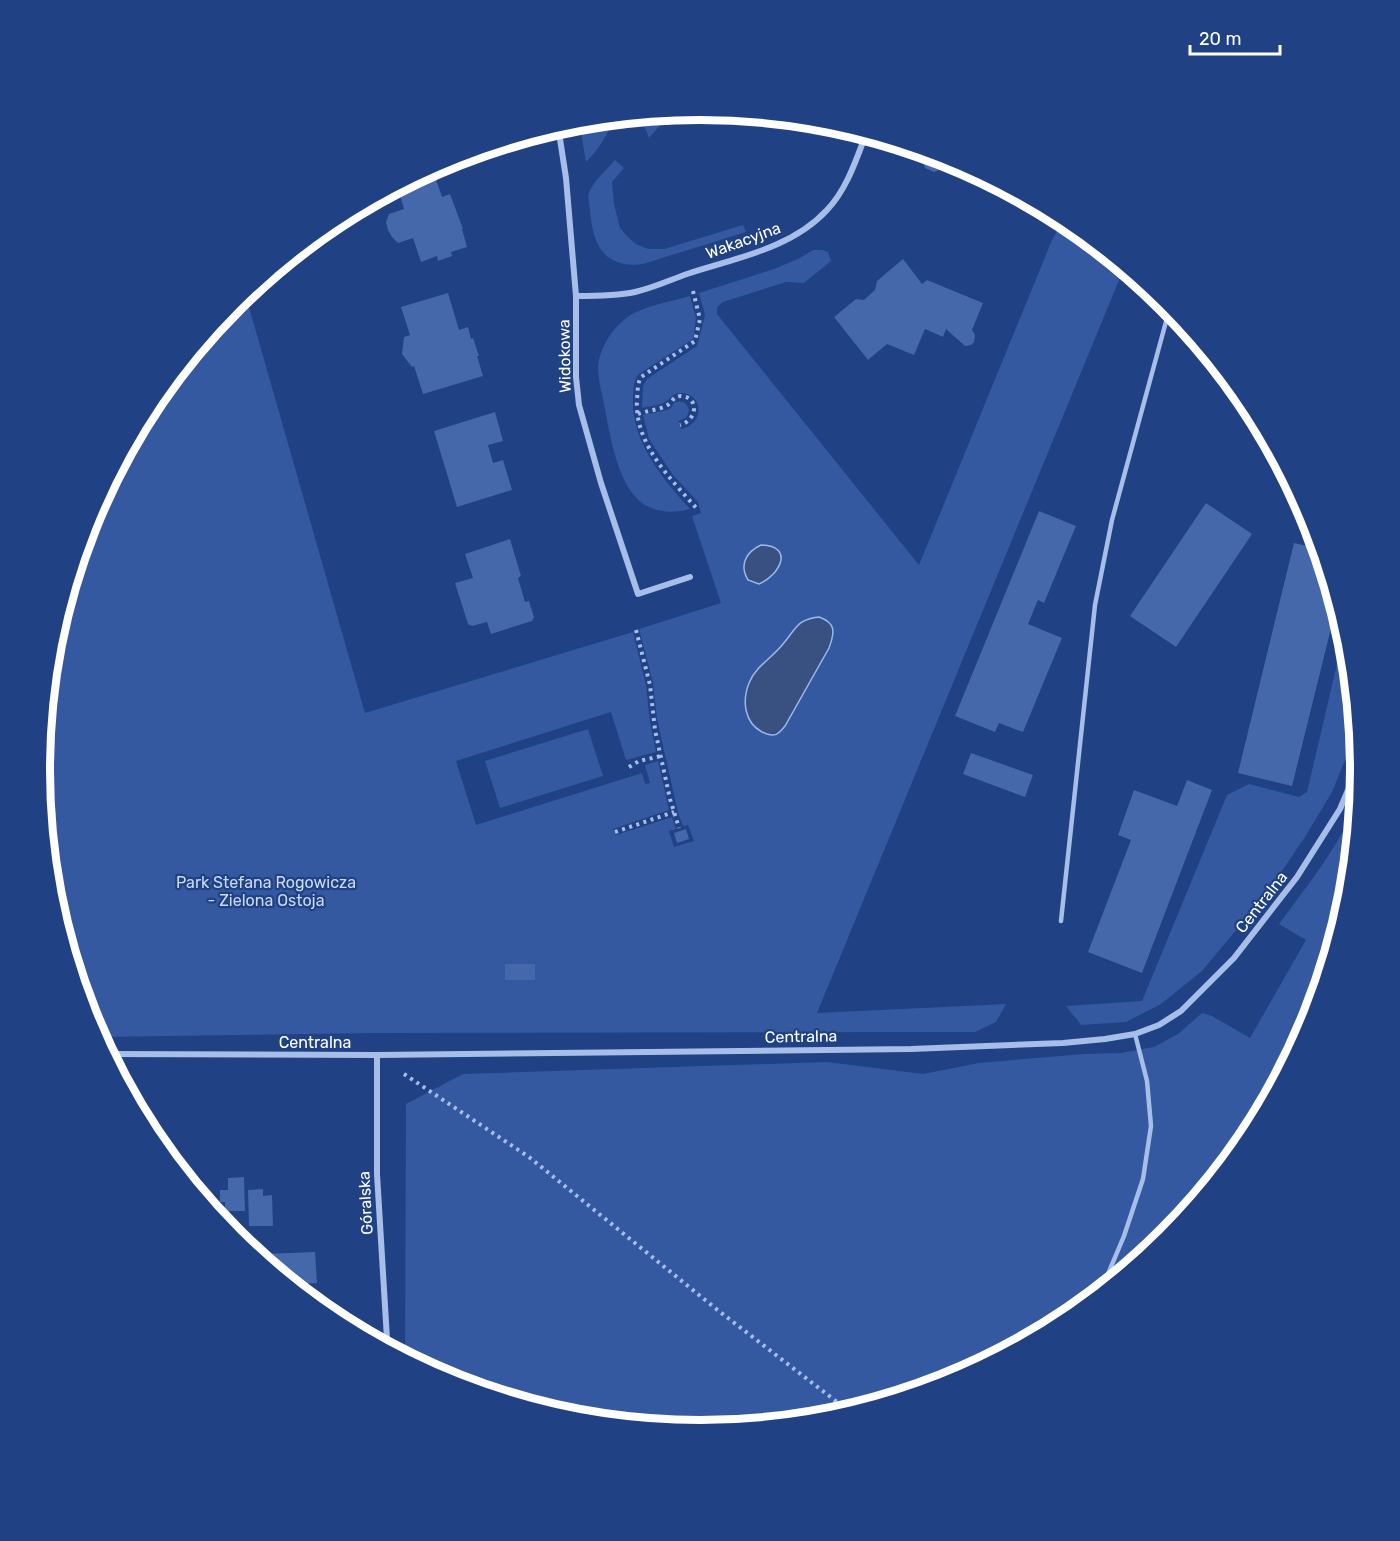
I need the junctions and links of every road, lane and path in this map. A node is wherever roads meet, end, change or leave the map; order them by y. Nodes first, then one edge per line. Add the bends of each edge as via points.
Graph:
1 (559, 135) edge
2 (863, 141) edge
3 (693, 290) dead end
4 (576, 296) junction
5 (1167, 318) edge
6 (638, 414) junction
7 (680, 425) dead end
8 (698, 510) dead end
9 (690, 577) dead end
10 (636, 630) dead end
11 (661, 756) junction
12 (629, 767) dead end
13 (1350, 786) edge
14 (674, 812) junction
15 (679, 828) dead end
16 (615, 832) dead end
17 (1061, 921) dead end
18 (1134, 1034) junction
19 (115, 1054) edge
20 (377, 1055) junction
21 (1106, 1279) edge
22 (387, 1340) edge
23 (842, 1405) edge

1 - 4 street, Widokowa
2 - 4 street, Wakacyjna via 837,198 814,221 780,244 636,291
3 - 6 path via 700,319 695,341 641,377
4 - 9 street, Widokowa via 579,405 638,594
5 - 17 lane via 1112,519 1095,605
6 - 7 path via 684,397 693,404 694,412 689,421
6 - 8 path via 646,443
10 - 11 path via 650,685
11 - 12 path
11 - 14 path
13 - 18 street, Centralna via 1340,809 1297,877 1234,958 1181,1011
14 - 15 path
14 - 16 path
18 - 20 street, Centralna via 1064,1043 911,1048
18 - 21 lane via 1147,1081 1151,1126 1143,1179
19 - 20 street, Centralna
20 - 22 street, Góralska via 377,1174
20 - 23 path via 529,1157

